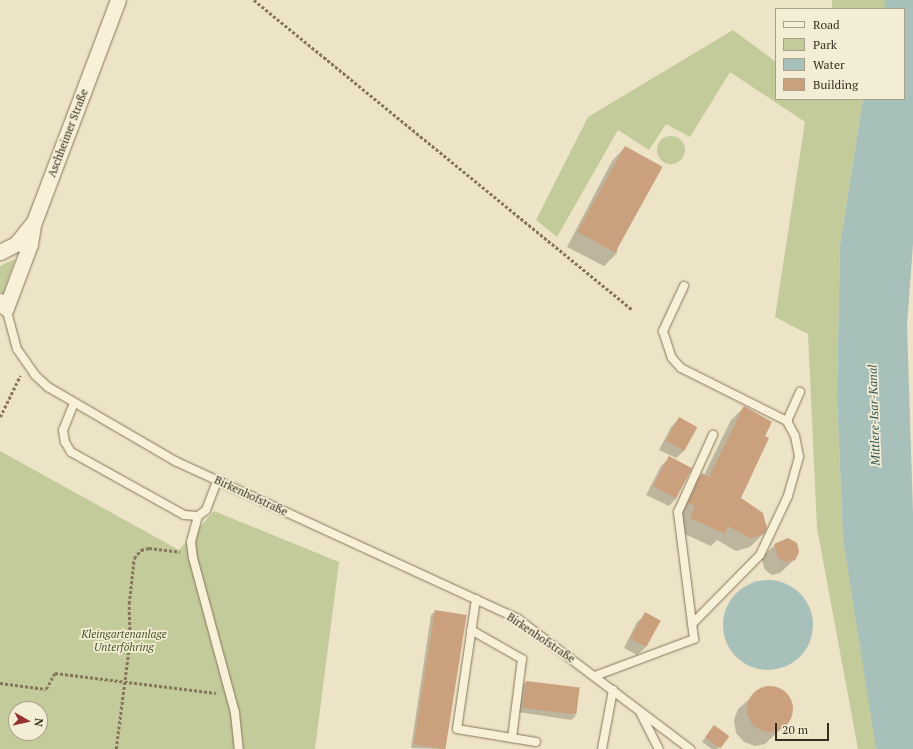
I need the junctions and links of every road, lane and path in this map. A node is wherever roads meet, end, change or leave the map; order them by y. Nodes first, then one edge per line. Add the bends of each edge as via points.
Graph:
1 (118, 0) edge
2 (254, 0) edge
3 (34, 222) junction
4 (0, 252) edge
5 (684, 286) dead end
6 (3, 305) edge
7 (632, 310) dead end
8 (26, 363) junction
9 (800, 392) dead end
10 (74, 403) junction
11 (0, 417) edge
12 (787, 421) junction
13 (713, 435) dead end
14 (216, 481) junction
15 (198, 516) junction
16 (193, 553) junction
17 (476, 600) junction
18 (692, 624) junction
19 (472, 630) junction
20 (595, 676) junction
21 (125, 682) junction
22 (0, 683) edge
23 (613, 690) junction
24 (231, 695) junction
25 (639, 711) junction
26 (512, 738) junction
27 (536, 742) dead end
28 (116, 749) edge
29 (239, 749) edge
30 (602, 749) edge
31 (659, 749) edge
32 (690, 749) edge

1 - 3 street, Aschheimer Straße
2 - 7 path
3 - 4 street, Aschheimer Straße via 16,244
3 - 6 street, Birkenhofstraße via 30,244
5 - 12 lane via 663,331 672,358 681,368
6 - 8 lane, Birkenhofstraße via 17,349
8 - 10 lane, Birkenhofstraße via 48,387
8 - 11 path
9 - 12 lane
10 - 14 lane, Birkenhofstraße via 175,461
10 - 15 lane via 63,430 65,442 71,452 184,515
12 - 18 lane via 795,436 799,457 788,496 760,555
13 - 18 lane via 678,512
14 - 15 lane via 206,510
14 - 17 lane, Birkenhofstraße
15 - 16 lane via 191,542
16 - 21 path via 149,548 136,555 129,604 130,640
16 - 24 lane
17 - 19 lane
17 - 20 lane, Birkenhofstraße via 518,619
18 - 20 lane via 694,639
19 - 26 lane via 522,659
19 - 26 lane via 457,729
20 - 23 lane, Birkenhofstraße
21 - 22 path via 55,672 46,689
21 - 24 path
21 - 28 path
23 - 25 lane, Birkenhofstraße
23 - 30 lane
24 - 29 lane
25 - 31 lane
25 - 32 lane, Birkenhofstraße
26 - 27 lane

